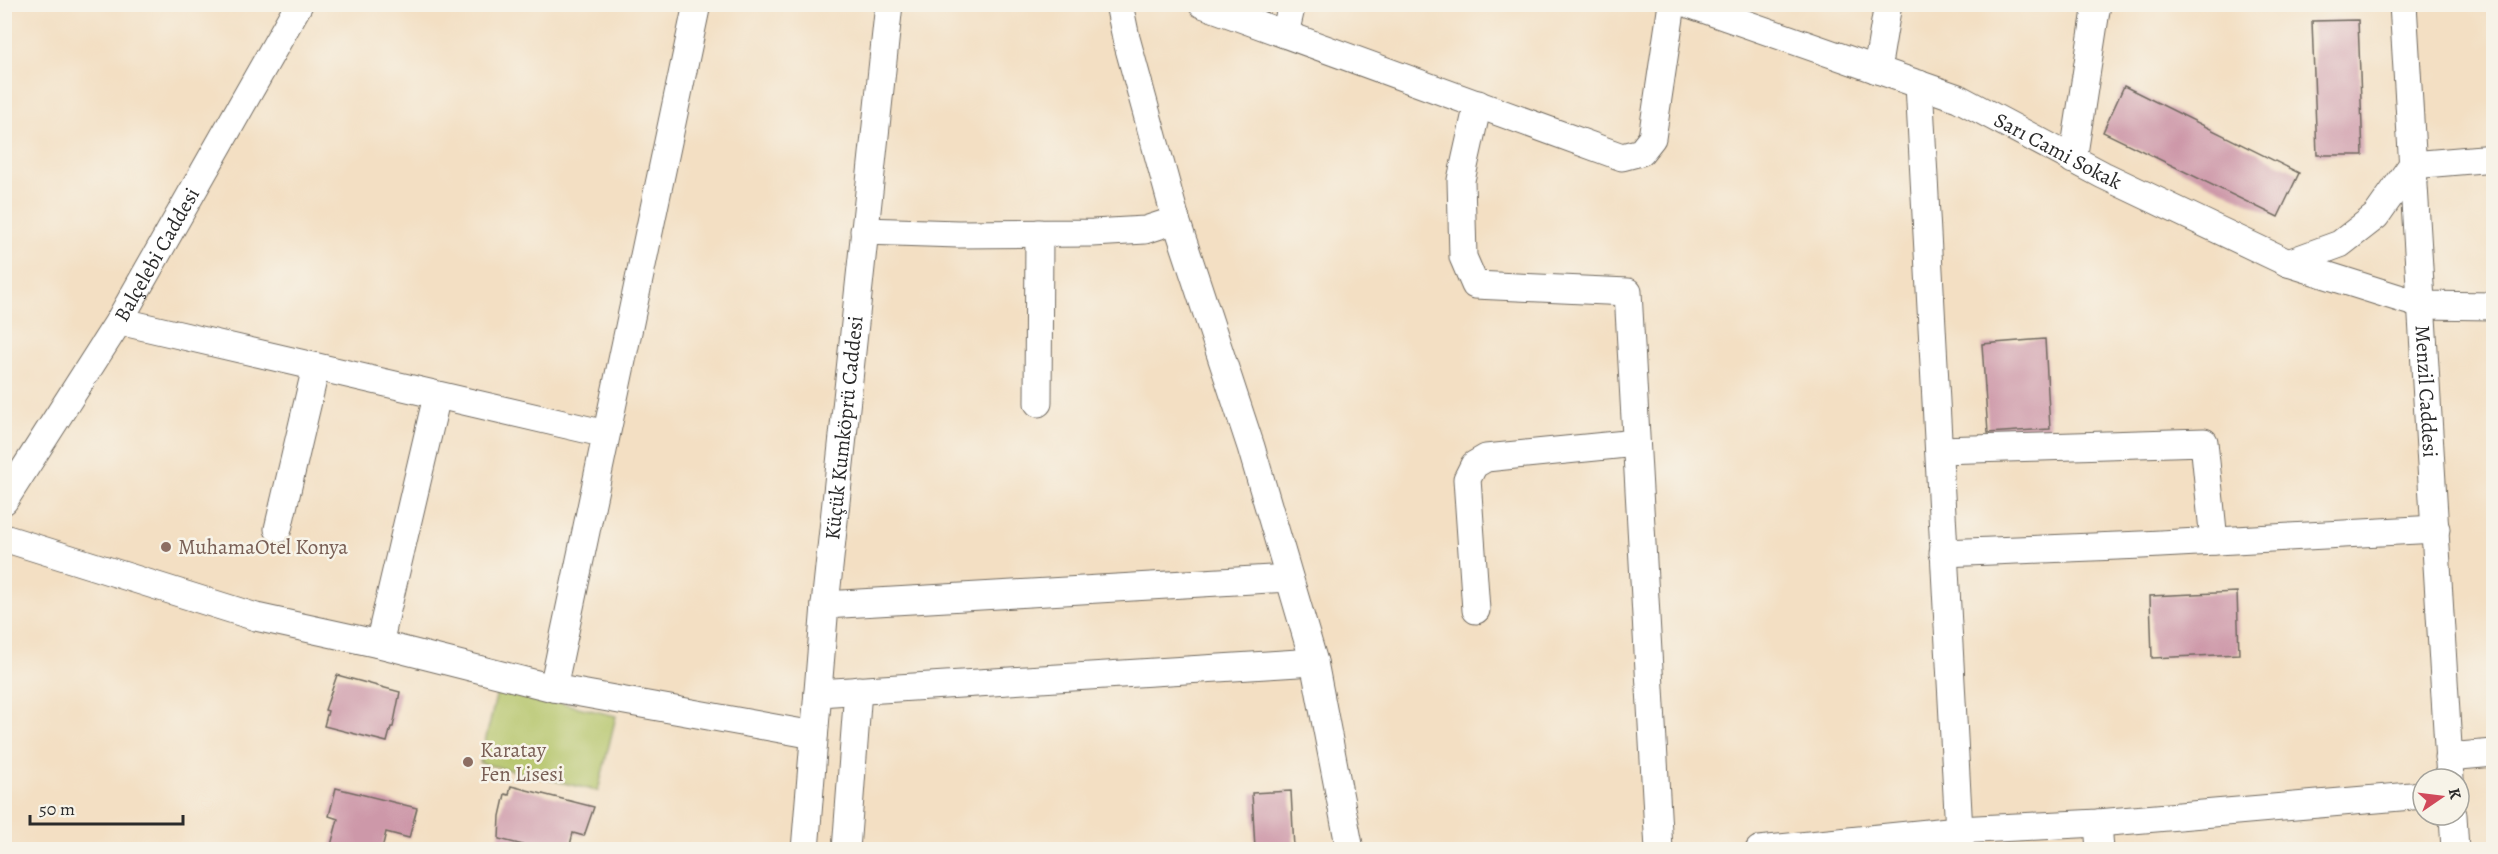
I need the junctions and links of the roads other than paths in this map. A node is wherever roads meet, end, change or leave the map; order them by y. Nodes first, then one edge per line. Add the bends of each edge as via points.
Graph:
1 (299, 4) edge
2 (697, 4) edge
3 (889, 4) edge
4 (1119, 4) edge
5 (1202, 4) edge
6 (1292, 4) edge
7 (1672, 4) edge
8 (1689, 4) edge
9 (1888, 4) edge
10 (2097, 4) edge
11 (2403, 4) edge
12 (1285, 34) junction
13 (1877, 70) junction
14 (1919, 84) junction
15 (1478, 104) junction
16 (2493, 158) edge
17 (2073, 160) junction
18 (2412, 165) junction
19 (1176, 220) junction
20 (864, 231) junction
21 (1040, 233) junction
22 (2288, 263) junction
23 (2421, 305) junction
24 (2493, 306) edge
25 (118, 321) junction
26 (316, 367) junction
27 (437, 396) junction
28 (1038, 403) dead end
29 (606, 434) junction
30 (1636, 443) junction
31 (1939, 450) junction
32 (4, 501) edge
33 (278, 529) dead end
34 (2436, 529) junction
35 (4, 538) edge
36 (2214, 541) junction
37 (1943, 553) junction
38 (1289, 578) junction
39 (825, 605) junction
40 (1476, 610) dead end
41 (379, 644) junction
42 (1314, 662) junction
43 (553, 688) junction
44 (858, 690) junction
45 (818, 693) junction
46 (814, 735) junction
47 (2493, 753) edge
48 (2449, 767) edge
49 (2452, 767) edge
50 (2411, 796) edge
51 (2098, 823) junction
52 (2454, 827) edge
53 (1959, 840) edge
54 (805, 849) edge
55 (846, 849) edge
56 (1350, 849) edge
57 (1659, 849) edge
58 (1759, 849) edge
59 (2100, 849) edge
60 (2455, 849) edge

1 - 25 street, Balçelebi Caddesi
2 - 29 street
3 - 20 street, Küçük Kumköprü Caddesi
4 - 19 street
5 - 12 street
6 - 12 street
7 - 15 street via 1652,138 1641,152 1622,157
8 - 13 street, Sarı Cami Sokak
9 - 13 street
10 - 17 street
11 - 18 street, Menzil Caddesi
12 - 15 street
13 - 14 street, Sarı Cami Sokak
14 - 17 street, Sarı Cami Sokak via 1958,98
14 - 31 street
15 - 30 street via 1461,180 1463,257 1475,285 1628,292
16 - 18 street
17 - 22 street, Sarı Cami Sokak
18 - 22 street via 2376,216 2340,244
18 - 23 street, Menzil Caddesi
19 - 21 street via 1145,230
19 - 38 street via 1251,447
20 - 21 street
20 - 39 street, Küçük Kumköprü Caddesi
21 - 28 street
22 - 23 street, Sarı Cami Sokak
23 - 24 street, Sarı Cami Sokak
23 - 34 street, Menzil Caddesi
25 - 26 street
25 - 32 street, Balçelebi Caddesi
26 - 27 street
26 - 33 street
27 - 29 street
27 - 41 street
29 - 43 street
30 - 40 street via 1486,458 1474,465 1467,479
30 - 57 street
31 - 36 street via 2204,442
31 - 37 street
34 - 36 street
34 - 48 street, Menzil Caddesi
35 - 41 street via 256,617
36 - 37 street
37 - 53 street
38 - 39 street
38 - 42 street
39 - 45 street, Küçük Kumköprü Caddesi
41 - 43 street
42 - 44 street
42 - 56 street
43 - 46 street
44 - 45 street
44 - 55 street
45 - 46 street, Küçük Kumköprü Caddesi
46 - 54 street, Küçük Kumköprü Caddesi
47 - 49 street
50 - 51 street
51 - 53 street
51 - 59 street
52 - 60 street
53 - 58 street

